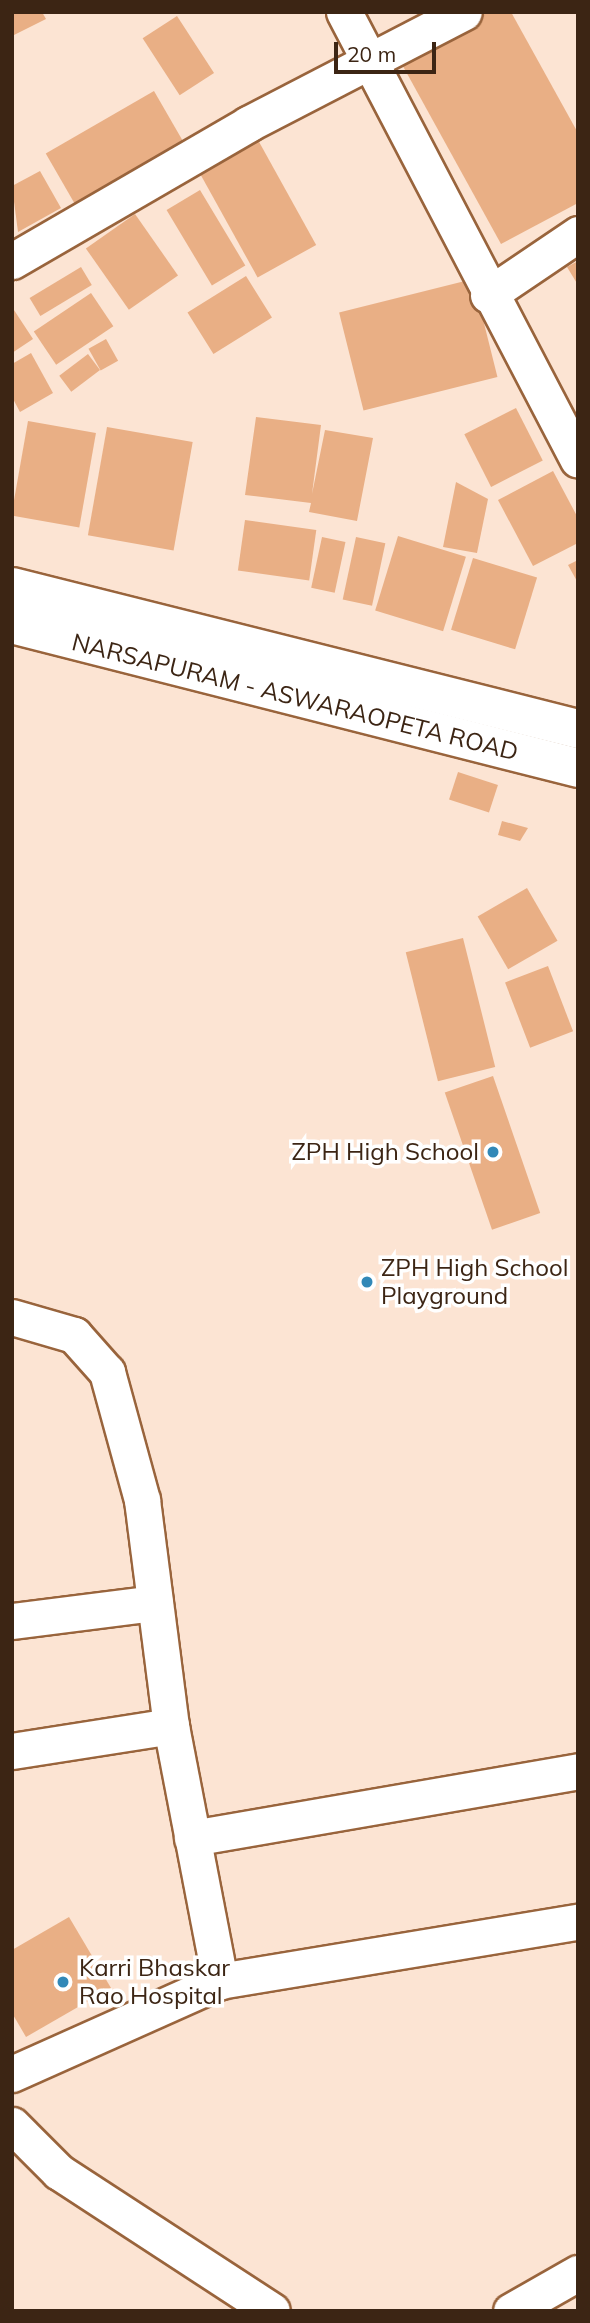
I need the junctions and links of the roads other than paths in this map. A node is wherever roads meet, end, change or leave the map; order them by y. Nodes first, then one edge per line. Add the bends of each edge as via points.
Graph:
1 (344, 12) edge
2 (464, 12) edge
3 (370, 64) junction
4 (578, 234) edge
5 (12, 261) edge
6 (488, 295) junction
7 (578, 460) edge
8 (12, 587) edge
9 (12, 624) edge
10 (578, 729) edge
11 (578, 768) edge
12 (12, 1317) edge
13 (155, 1603) junction
14 (12, 1621) edge
15 (171, 1726) junction
16 (12, 1751) edge
17 (578, 1771) edge
18 (192, 1838) junction
19 (578, 1922) edge
20 (220, 1981) junction
21 (12, 2074) edge
22 (12, 2125) edge
23 (578, 2273) edge
24 (272, 2311) edge
25 (511, 2311) edge

1 - 3 street
2 - 3 street
3 - 5 street via 248,124
3 - 6 street
4 - 6 street
6 - 7 street
8 - 10 main road, NARSAPURAM - ASWARAOPETA ROAD
9 - 11 main road, NARSAPURAM - ASWARAOPETA ROAD
12 - 13 street via 74,1335 107,1372 142,1500
13 - 14 street
13 - 15 street
15 - 16 street
15 - 18 street
17 - 18 street
18 - 20 street
19 - 20 street
20 - 21 street
22 - 24 street via 59,2172
23 - 25 street

